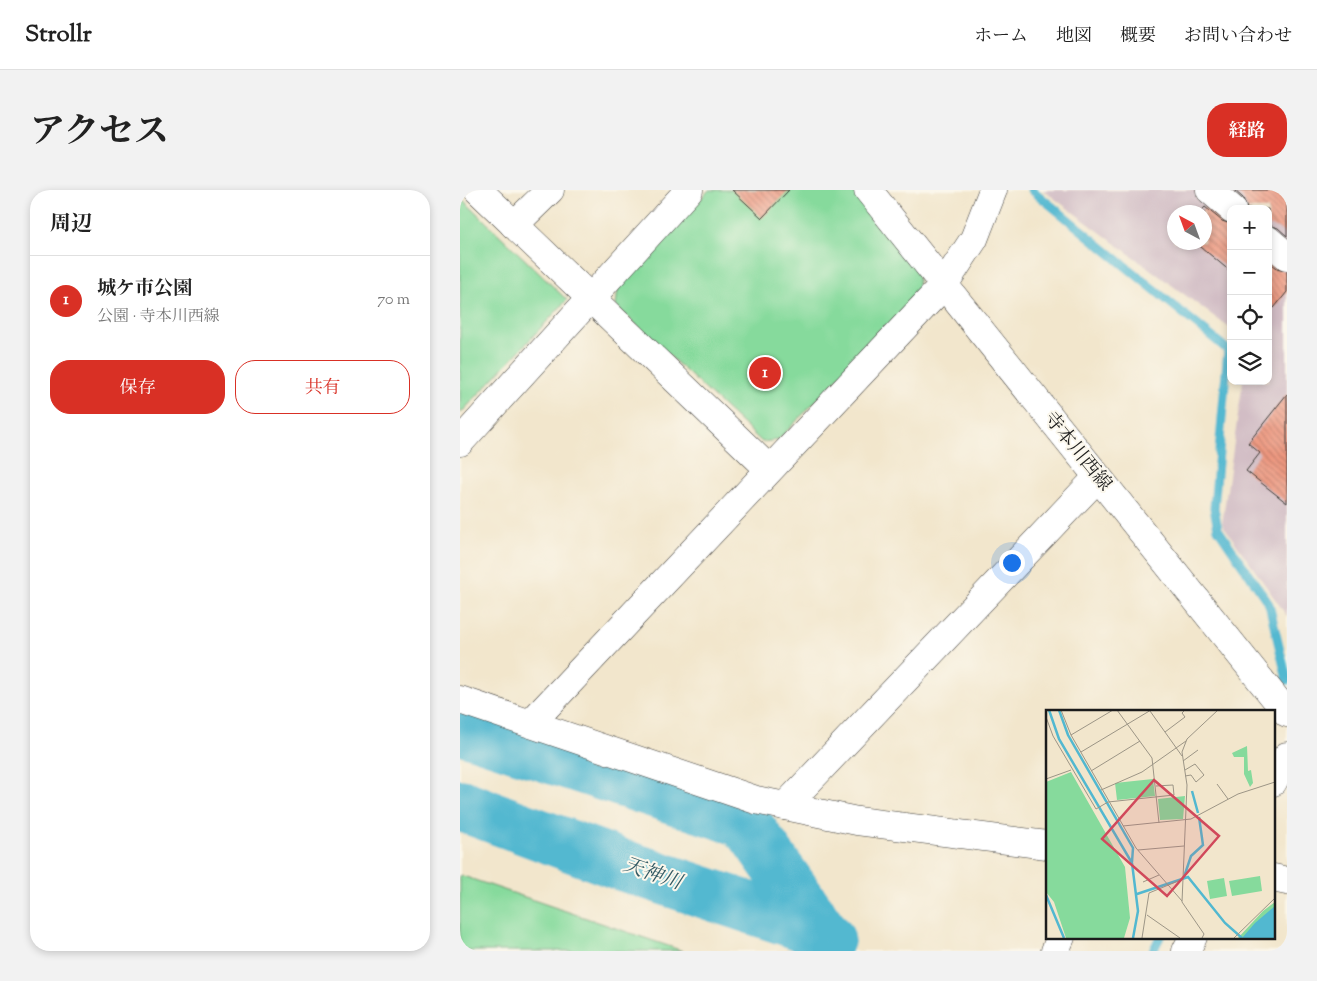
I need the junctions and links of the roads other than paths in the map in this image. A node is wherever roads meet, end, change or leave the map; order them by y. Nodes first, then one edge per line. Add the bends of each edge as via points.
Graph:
1 (478, 190) edge
2 (550, 190) edge
3 (689, 190) edge
4 (868, 190) edge
5 (993, 190) edge
6 (1210, 190) edge
7 (1227, 205) edge
8 (514, 225) junction
9 (1272, 243) edge
10 (1287, 256) edge
11 (943, 286) junction
12 (592, 298) junction
13 (460, 442) edge
14 (769, 469) junction
15 (1097, 478) junction
16 (460, 700) edge
17 (1287, 713) edge
18 (531, 723) junction
19 (1287, 756) edge
20 (1274, 780) edge
21 (785, 806) junction
22 (1046, 845) edge
23 (1274, 878) edge
24 (1287, 882) edge
25 (1061, 938) edge
26 (1192, 938) edge
27 (1055, 951) edge
28 (1186, 951) edge

1 - 8 street
2 - 8 street
3 - 12 street
4 - 11 street, 寺本川西線
5 - 11 street via 974,239
6 - 7 street
8 - 12 street
9 - 10 street
11 - 14 street
11 - 15 street, 寺本川西線
12 - 13 street
12 - 14 street
14 - 18 street
15 - 17 street, 寺本川西線
15 - 21 street
16 - 18 street
18 - 21 street via 756,800
19 - 20 street
21 - 22 street via 857,821
23 - 24 street
25 - 27 street
26 - 28 street

